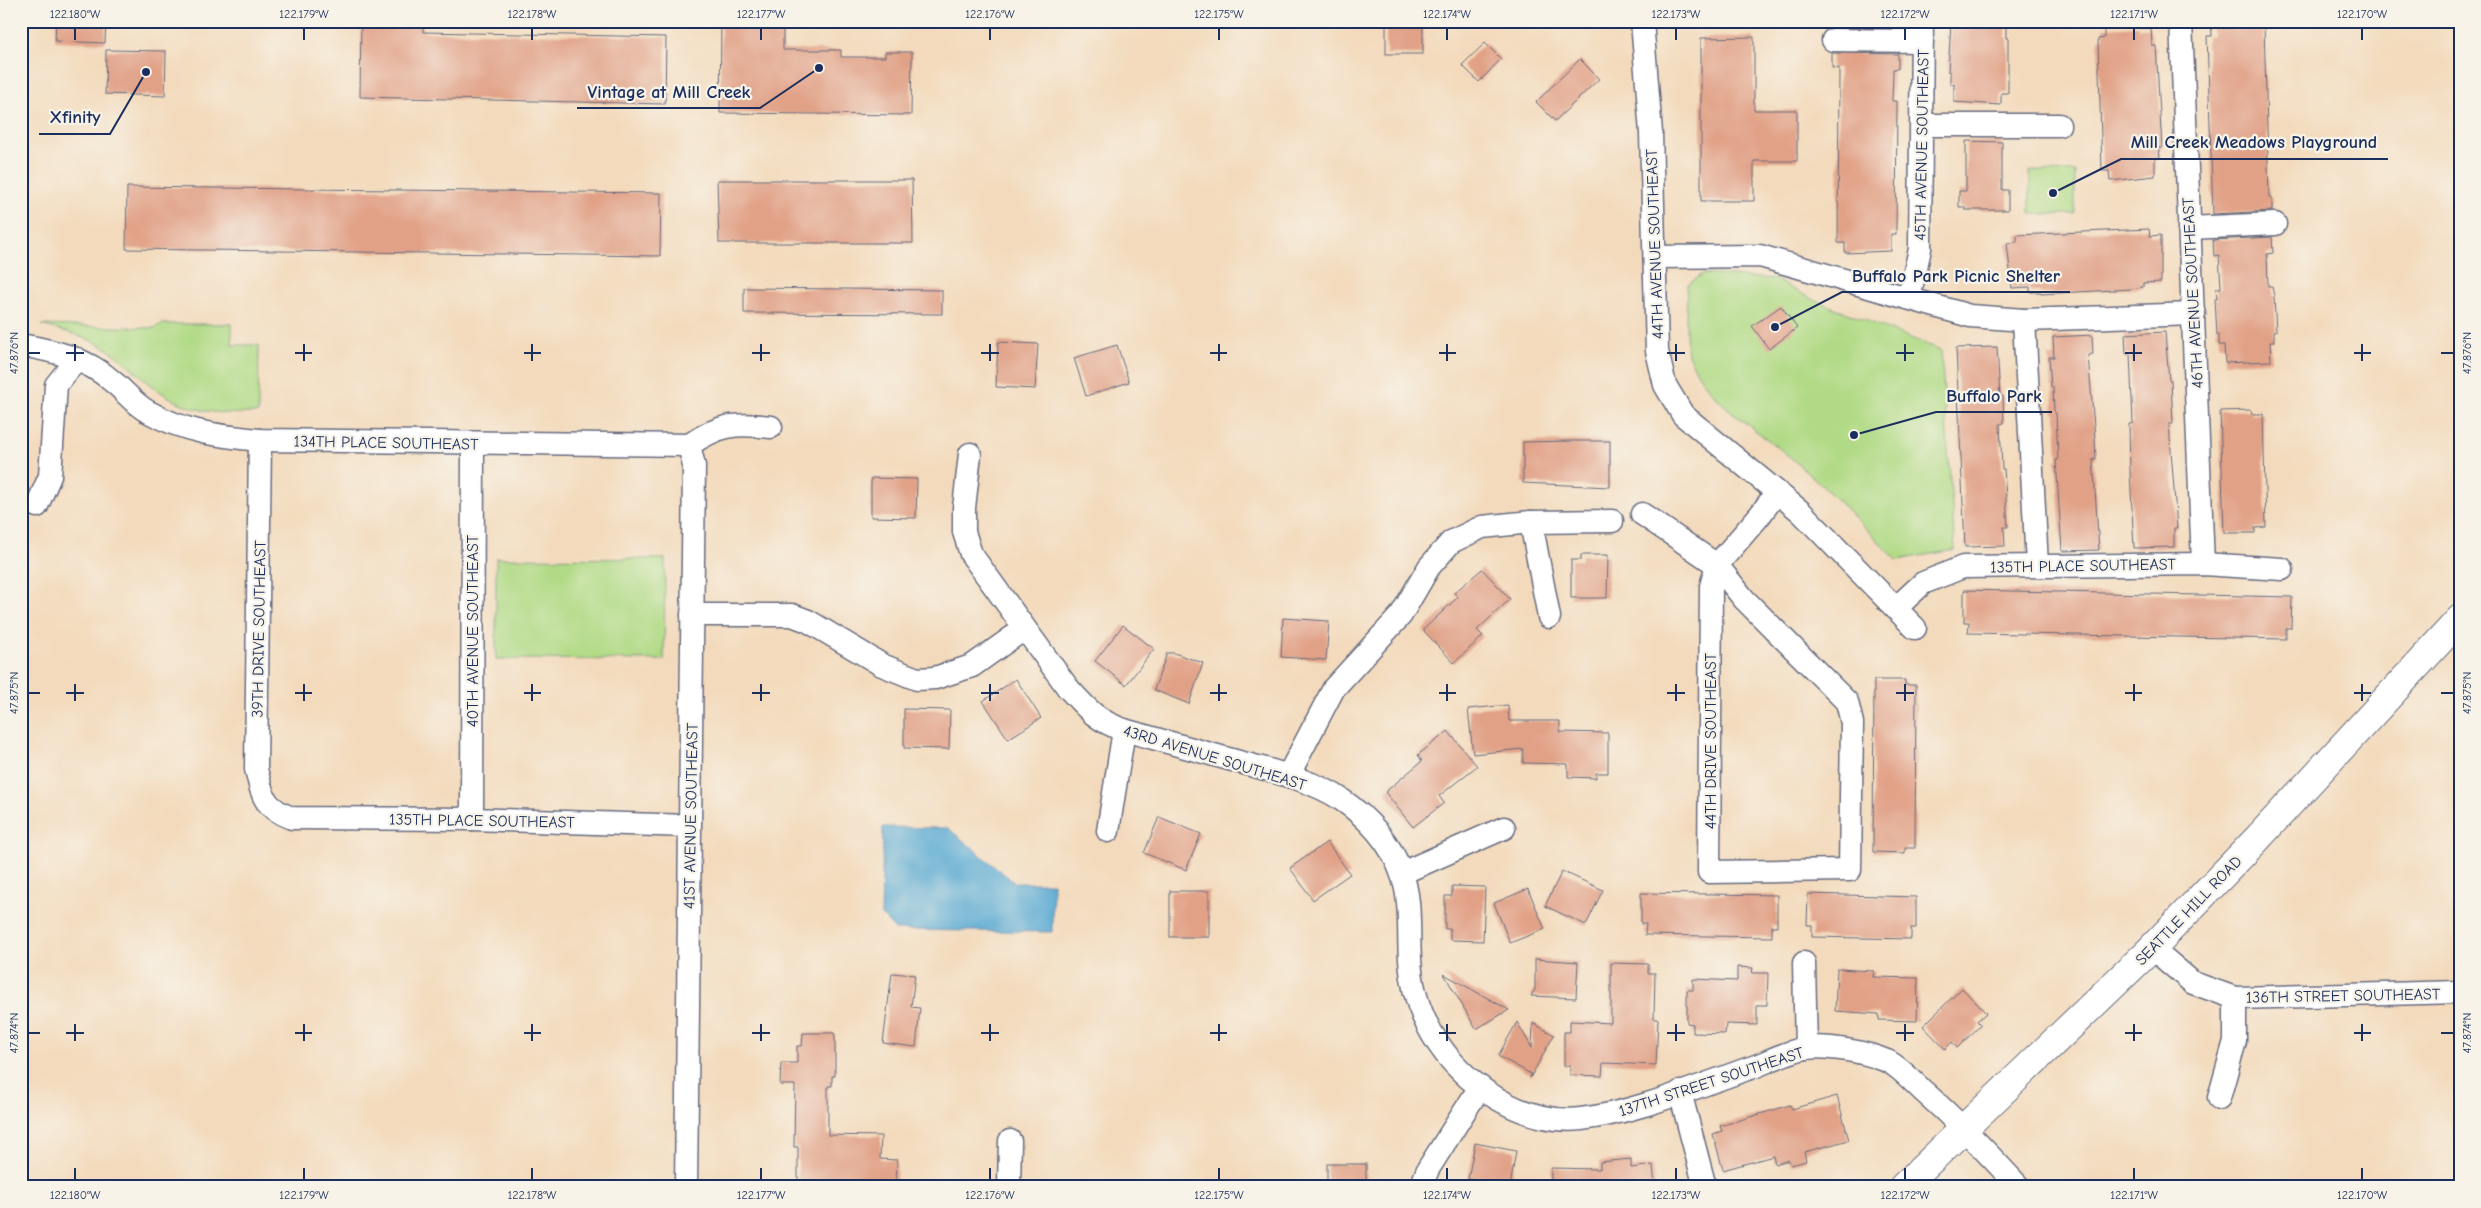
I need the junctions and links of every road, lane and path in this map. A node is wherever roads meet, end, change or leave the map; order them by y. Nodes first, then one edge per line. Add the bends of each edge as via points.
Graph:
1 (1642, 21) edge
2 (2181, 21) edge
3 (1922, 31) edge
4 (1833, 40) dead end
5 (1923, 125) junction
6 (2058, 125) dead end
7 (2275, 224) dead end
8 (2189, 228) junction
9 (1655, 257) junction
10 (1909, 298) junction
11 (2194, 314) junction
12 (2024, 320) junction
13 (21, 345) edge
14 (77, 359) junction
15 (771, 427) dead end
16 (260, 440) junction
17 (473, 443) junction
18 (689, 445) junction
19 (970, 454) dead end
20 (1777, 492) junction
21 (36, 506) dead end
22 (1642, 514) dead end
23 (1612, 521) dead end
24 (1531, 522) junction
25 (2203, 564) junction
26 (1717, 565) junction
27 (2036, 565) junction
28 (2282, 569) dead end
29 (1896, 608) junction
30 (692, 615) junction
31 (1549, 617) dead end
32 (2460, 619) edge
33 (1915, 628) dead end
34 (1024, 629) junction
35 (1124, 730) junction
36 (1288, 776) junction
37 (276, 812) joint
38 (472, 819) junction
39 (689, 826) junction
40 (1504, 828) dead end
41 (1108, 831) dead end
42 (1402, 874) junction
43 (2152, 948) junction
44 (1804, 962) dead end
45 (2460, 992) edge
46 (2235, 998) junction
47 (1806, 1048) junction
48 (1480, 1087) junction
49 (1680, 1092) junction
50 (2219, 1098) dead end
51 (1964, 1128) junction
52 (1010, 1141) dead end
53 (686, 1187) edge
54 (1009, 1187) edge
55 (1421, 1187) edge
56 (1705, 1187) edge
57 (1904, 1187) edge
58 (2019, 1187) edge

1 - 9 street, 44TH AVENUE SOUTHEAST via 1651,133
2 - 8 street, 46TH AVENUE SOUTHEAST
3 - 4 street
3 - 5 street, 45TH AVENUE SOUTHEAST
5 - 6 street
5 - 10 street, 45TH AVENUE SOUTHEAST via 1920,249
7 - 8 street
8 - 11 street, 46TH AVENUE SOUTHEAST
9 - 10 street via 1760,256
9 - 20 street, 44TH AVENUE SOUTHEAST via 1657,350 1665,384 1683,415
10 - 12 street via 1970,316
11 - 12 street
11 - 25 street, 46TH AVENUE SOUTHEAST
12 - 27 street
13 - 14 street, 134TH PLACE SOUTHEAST
14 - 16 street, 134TH PLACE SOUTHEAST via 106,376 144,410 166,421 210,436
14 - 21 street via 56,385 50,476
15 - 18 street via 742,424 710,431
16 - 17 street, 134TH PLACE SOUTHEAST
16 - 37 street, 39TH DRIVE SOUTHEAST via 256,769 264,800
17 - 18 street, 134TH PLACE SOUTHEAST
17 - 38 street, 40TH AVENUE SOUTHEAST
18 - 30 street, 41ST AVENUE SOUTHEAST via 694,466
19 - 34 street, 43RD AVENUE SOUTHEAST via 964,532 972,554
20 - 26 street, 44TH DRIVE SOUTHEAST
20 - 29 street, 44TH AVENUE SOUTHEAST
22 - 26 street
23 - 24 street
24 - 31 street
24 - 36 street via 1482,527 1451,542 1429,568 1401,615 1334,688
25 - 27 street, 135TH PLACE SOUTHEAST
25 - 28 street, 135TH PLACE SOUTHEAST
26 - 26 street, 44TH DRIVE SOUTHEAST via 1711,586 1709,872 1850,870 1852,723 1847,702 1744,599
27 - 29 street, 135TH PLACE SOUTHEAST via 1963,568 1923,583
29 - 33 street, 44TH AVENUE SOUTHEAST
30 - 34 street via 792,615 808,621 882,665 918,679 972,666
30 - 39 street, 41ST AVENUE SOUTHEAST
32 - 43 main road, SEATTLE HILL ROAD
34 - 35 street, 43RD AVENUE SOUTHEAST via 1086,708 1103,723
35 - 36 street, 43RD AVENUE SOUTHEAST
35 - 41 street
36 - 42 street, 43RD AVENUE SOUTHEAST via 1341,799 1368,822 1389,845
37 - 38 street, 135TH PLACE SOUTHEAST via 292,818
38 - 39 street, 135TH PLACE SOUTHEAST
39 - 53 street, 41ST AVENUE SOUTHEAST
40 - 42 street
42 - 48 street, 43RD AVENUE SOUTHEAST via 1410,924 1412,982 1419,1012 1450,1060
43 - 46 street, 136TH STREET SOUTHEAST via 2193,983
43 - 51 main road, SEATTLE HILL ROAD
44 - 47 street
45 - 46 street, 136TH STREET SOUTHEAST
46 - 50 street via 2235,1041
47 - 49 street, 137TH STREET SOUTHEAST
47 - 51 street, 137TH STREET SOUTHEAST via 1850,1051 1890,1062
48 - 49 street, 137TH STREET SOUTHEAST via 1508,1105 1556,1119 1580,1119 1617,1112
48 - 55 street via 1428,1169
49 - 56 street
51 - 57 main road, SEATTLE HILL ROAD
51 - 58 street, 137TH STREET SOUTHEAST
52 - 54 street

